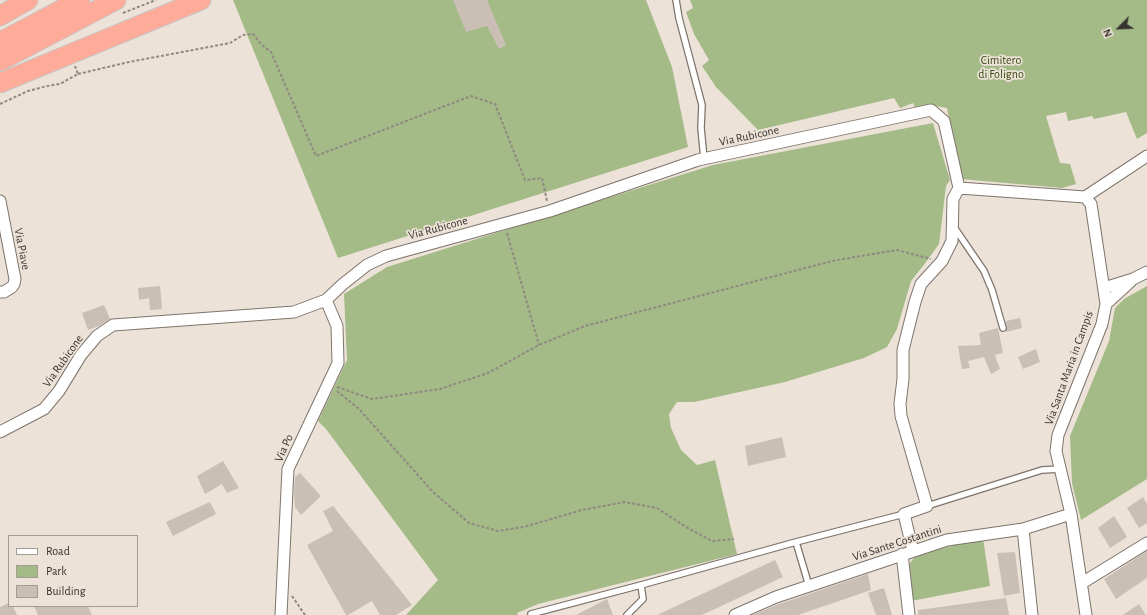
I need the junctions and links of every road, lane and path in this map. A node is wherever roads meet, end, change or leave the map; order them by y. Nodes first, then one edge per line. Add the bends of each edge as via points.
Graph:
1 (28, 0) edge
2 (80, 0) edge
3 (116, 0) edge
4 (201, 0) edge
5 (676, 0) edge
6 (0, 16) edge
7 (0, 42) edge
8 (73, 60) dead end
9 (0, 61) edge
10 (78, 74) junction
11 (0, 83) edge
12 (0, 104) edge
13 (1147, 156) edge
14 (704, 159) junction
15 (959, 188) junction
16 (1085, 197) junction
17 (0, 201) edge
18 (550, 211) junction
19 (952, 223) junction
20 (504, 224) junction
21 (942, 261) junction
22 (1147, 272) edge
23 (1133, 279) junction
24 (1104, 288) junction
25 (0, 292) edge
26 (326, 300) junction
27 (1106, 304) junction
28 (1003, 328) dead end
29 (539, 345) junction
30 (328, 384) junction
31 (0, 432) edge
32 (1060, 469) junction
33 (927, 506) junction
34 (904, 514) junction
35 (1071, 514) junction
36 (1023, 529) junction
37 (734, 539) dead end
38 (796, 542) junction
39 (1147, 543) edge
40 (913, 551) junction
41 (902, 554) junction
42 (283, 581) junction
43 (1082, 583) junction
44 (641, 585) junction
45 (809, 586) junction
46 (531, 614) dead end
47 (281, 615) edge
48 (305, 615) edge
49 (627, 615) edge
50 (735, 615) edge
51 (909, 615) edge
52 (1032, 615) edge
53 (1086, 615) edge

1 - 6 highway
2 - 7 highway
3 - 9 highway
4 - 11 highway
5 - 14 lane via 702,105
8 - 10 path
10 - 12 path via 60,84 28,91
10 - 18 path via 230,43 243,35 253,34 271,52 316,156 471,96 495,104 525,180 542,178
13 - 16 street
14 - 15 street, Via Rubicone via 931,110 944,121
14 - 18 street, Via Rubicone
15 - 16 street
15 - 19 street via 953,199
16 - 24 street, Via Santa Maria in Campis via 1091,204
17 - 25 street, Via Piave via 15,279 9,290
18 - 20 street, Via Rubicone
19 - 21 street via 952,241
19 - 28 lane via 984,271
20 - 26 street, Via Rubicone via 386,256 367,265
20 - 29 path
21 - 29 path via 897,250 832,261 585,326
21 - 33 street via 921,284 903,350 901,416
22 - 23 street
23 - 24 street
23 - 27 street
24 - 27 street, Via Santa Maria in Campis
26 - 30 street, Via Po via 337,326 338,363
26 - 31 street, Via Rubicone via 294,312 113,325 97,336 81,355 59,391 44,408
27 - 32 street, Via Santa Maria in Campis via 1102,324 1058,435 1056,451
29 - 30 path via 488,373 440,388 372,399
30 - 37 path via 359,409 433,492 469,523 498,531 625,502 657,508 712,541
30 - 42 street, Via Po via 288,469
32 - 33 lane via 1042,470
32 - 35 street, Via Santa Maria in Campis
33 - 34 street
34 - 38 lane
34 - 40 street
35 - 36 street, Via Sante Costantini
35 - 43 street, Via Santa Maria in Campis
36 - 40 street, Via Sante Costantini via 947,540
36 - 52 street
38 - 44 lane
38 - 45 lane
39 - 43 street
40 - 41 street, Via Sante Costantini
41 - 45 street, Via Sante Costantini
41 - 51 street
42 - 47 street, Via Po
42 - 48 path
43 - 53 street, Via Santa Maria in Campis
44 - 46 lane
44 - 49 lane via 643,599
45 - 50 street, Via Sante Costantini

